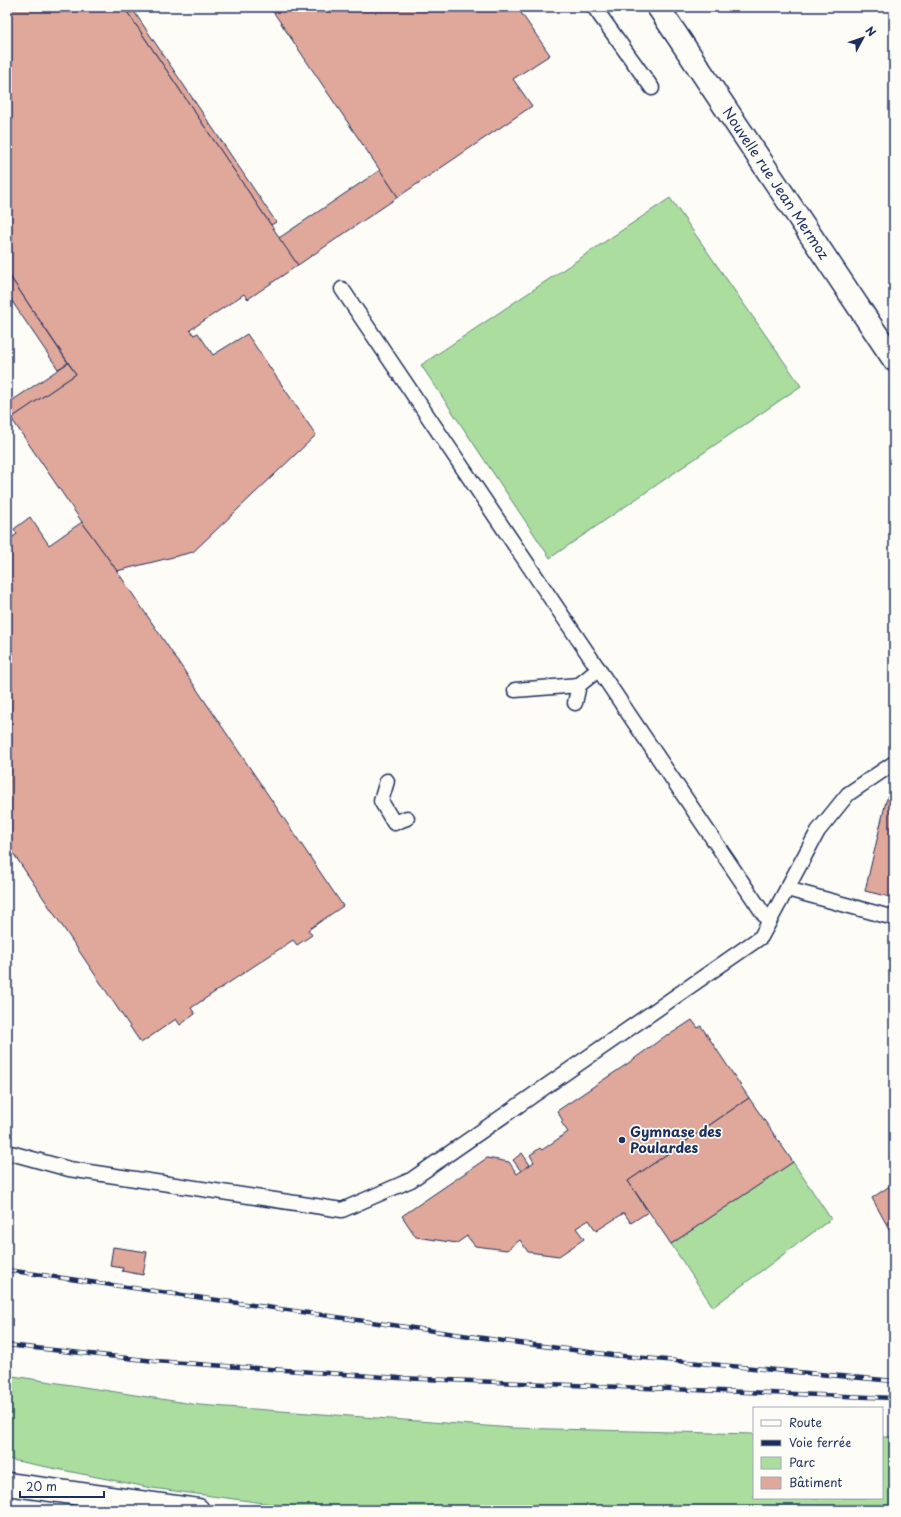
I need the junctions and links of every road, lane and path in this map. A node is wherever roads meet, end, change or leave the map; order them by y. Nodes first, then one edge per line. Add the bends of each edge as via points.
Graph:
1 (594, 7) edge
2 (658, 7) edge
3 (652, 88) dead end
4 (342, 289) dead end
5 (894, 360) edge
6 (599, 669) junction
7 (579, 685) junction
8 (515, 690) dead end
9 (575, 703) dead end
10 (894, 763) edge
11 (387, 781) dead end
12 (407, 818) dead end
13 (787, 889) junction
14 (894, 918) edge
15 (769, 922) junction
16 (7, 1152) edge
17 (7, 1484) edge
18 (7, 1492) edge
19 (91, 1510) edge
20 (198, 1510) edge

1 - 3 lane
2 - 5 main road, Nouvelle rue Jean Mermoz
4 - 6 lane
6 - 7 lane
6 - 15 lane
7 - 8 lane
7 - 9 lane
10 - 13 lane via 848,794 818,831
11 - 12 lane via 381,801 394,823
13 - 14 lane
13 - 15 lane
15 - 16 lane via 761,937 411,1180 342,1210 69,1169
17 - 20 main road
18 - 19 main road

